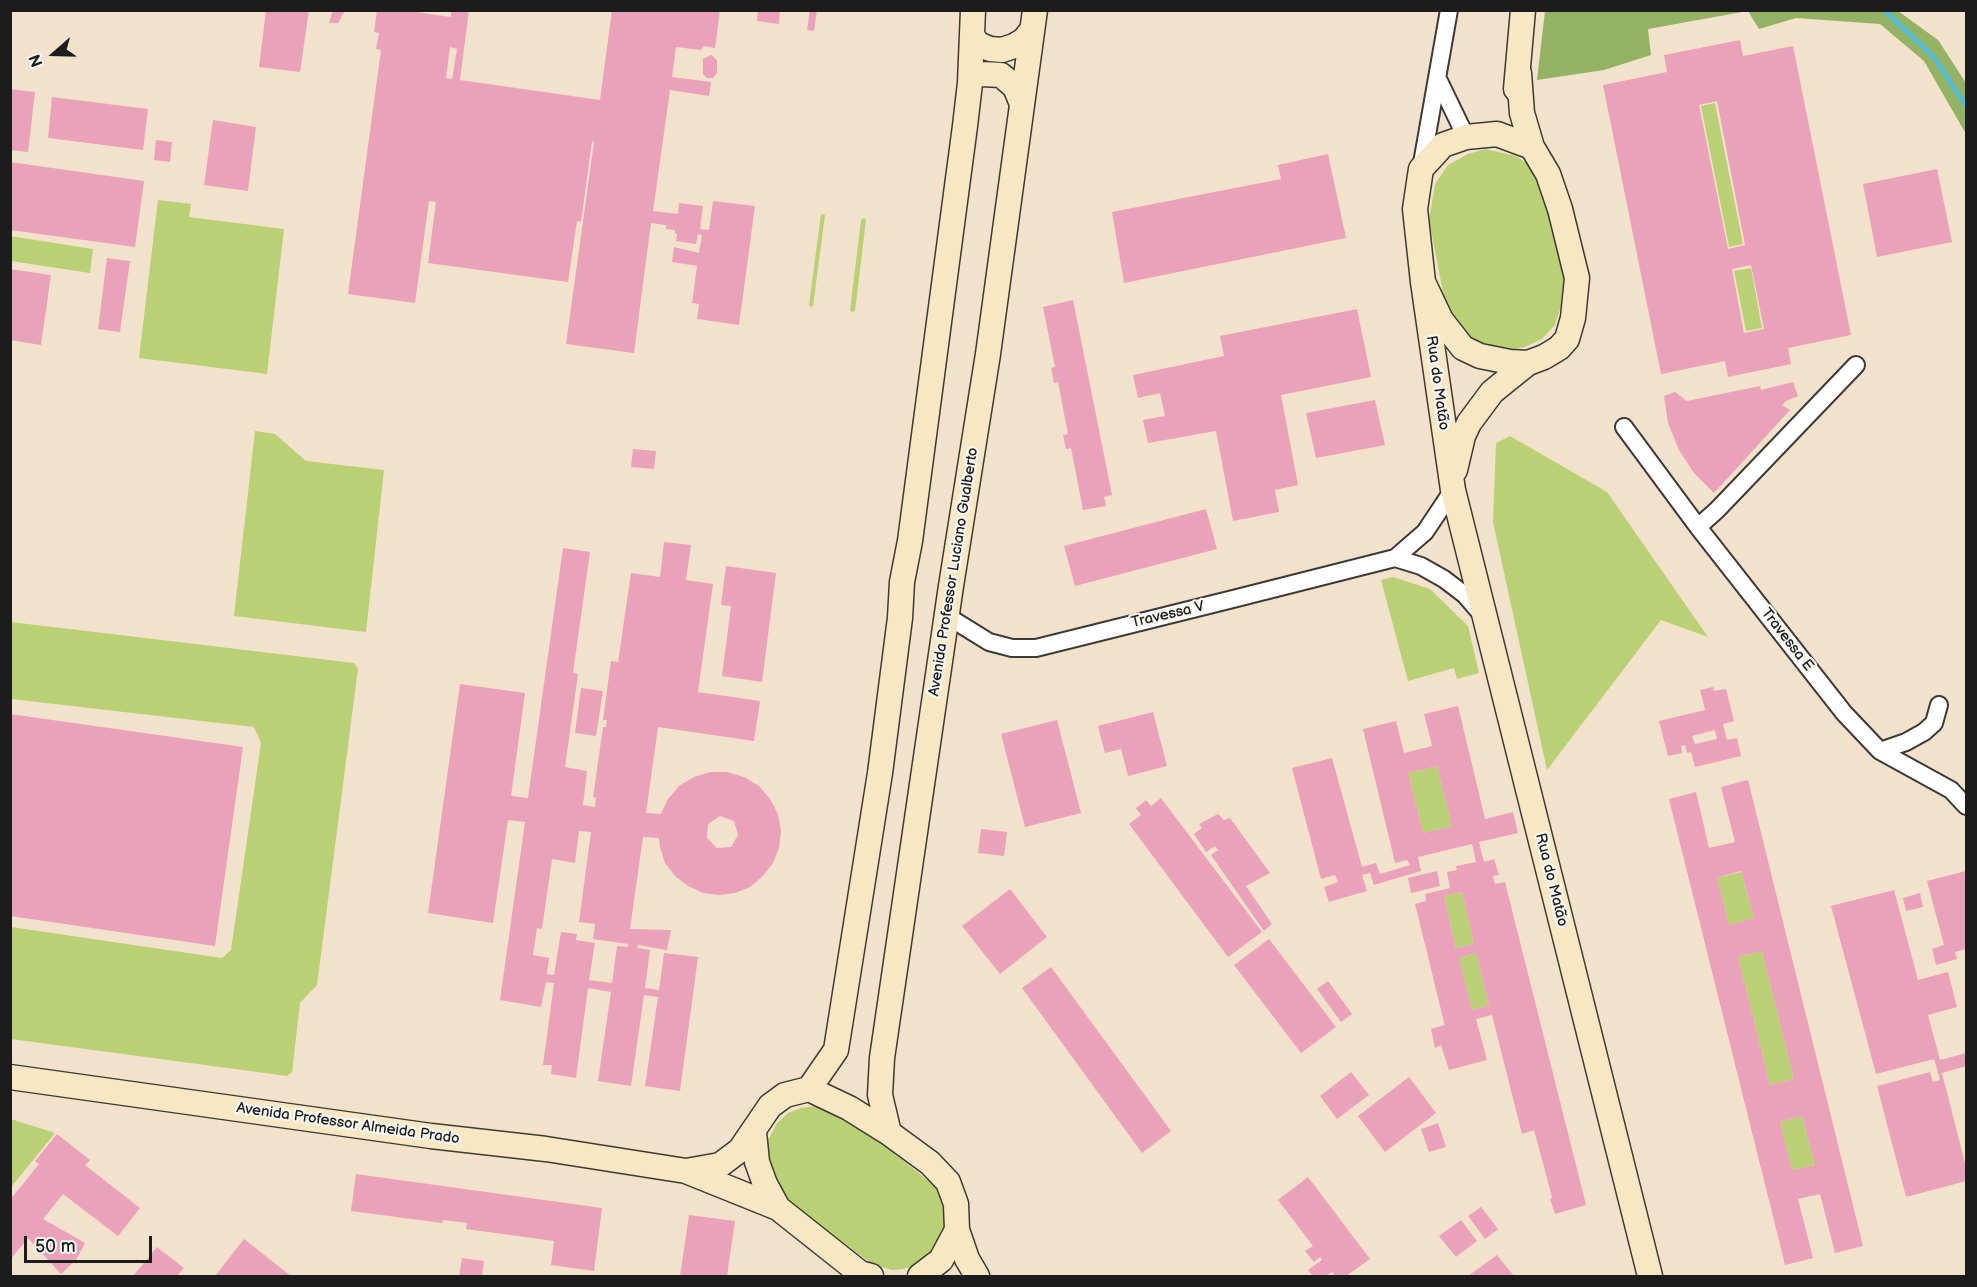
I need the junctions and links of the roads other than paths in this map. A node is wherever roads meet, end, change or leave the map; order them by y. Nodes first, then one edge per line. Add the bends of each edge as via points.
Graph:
1 (973, 10) edge
2 (1449, 10) edge
3 (1523, 10) edge
4 (1034, 20) edge
5 (973, 37) junction
6 (1519, 73) junction
7 (1438, 79) junction
8 (970, 83) junction
9 (1022, 105) junction
10 (1497, 134) junction
11 (1466, 137) junction
12 (1532, 147) junction
13 (1421, 169) junction
14 (1423, 282) junction
15 (1528, 363) junction
16 (1857, 365) dead end
17 (1623, 427) dead end
18 (1452, 487) junction
19 (1698, 527) junction
20 (1395, 558) junction
21 (946, 616) junction
22 (1484, 616) junction
23 (1939, 705) dead end
24 (1880, 751) junction
25 (1966, 807) edge
26 (10, 1077) edge
27 (809, 1089) junction
28 (754, 1132) junction
29 (890, 1133) junction
30 (686, 1171) junction
31 (778, 1208) junction
32 (957, 1230) junction
33 (871, 1276) edge
34 (920, 1276) edge
35 (977, 1276) edge
36 (1650, 1276) edge

1 - 5 street
2 - 7 street
3 - 6 street
4 - 5 street via 1024,40 1002,50 978,44
4 - 9 street, Avenida Professor Luciano Gualberto
5 - 8 street
6 - 10 street via 1510,117
6 - 12 street via 1522,113
7 - 11 street
7 - 13 street
8 - 9 street via 974,76 1001,75 1015,87
8 - 27 street via 880,773 836,1050
9 - 21 street, Avenida Professor Luciano Gualberto via 988,354
10 - 11 street
10 - 12 street
11 - 13 street via 1443,145
12 - 15 street via 1557,200 1577,278 1567,339 1559,348
13 - 14 street via 1415,209
14 - 15 street via 1441,320 1463,348 1480,357
14 - 18 street, Rua do Matão
15 - 18 street, Rua do Matão via 1492,392 1469,423
16 - 19 street
17 - 19 street, Travessa E
18 - 20 street, Travessa V via 1425,532
18 - 22 street, Rua do Matão
19 - 24 street, Travessa E via 1844,713
20 - 21 street, Travessa V via 1036,648 1012,648 989,642
20 - 22 street via 1444,579
21 - 29 street, Avenida Professor Luciano Gualberto via 882,1058 880,1095
22 - 36 street, Rua do Matão
23 - 24 street via 1934,723 1923,732
24 - 25 street, Travessa E via 1951,790
26 - 30 street, Avenida Professor Almeida Prado
27 - 28 street, Avenida Professor Almeida Prado via 785,1095 770,1106
27 - 29 street
28 - 30 street, Avenida Professor Almeida Prado via 740,1150 720,1165
28 - 31 street via 757,1162
29 - 32 street via 948,1182 956,1204
30 - 31 street, Avenida Professor Almeida Prado
31 - 33 street via 860,1273
32 - 34 street via 941,1260
32 - 35 street

